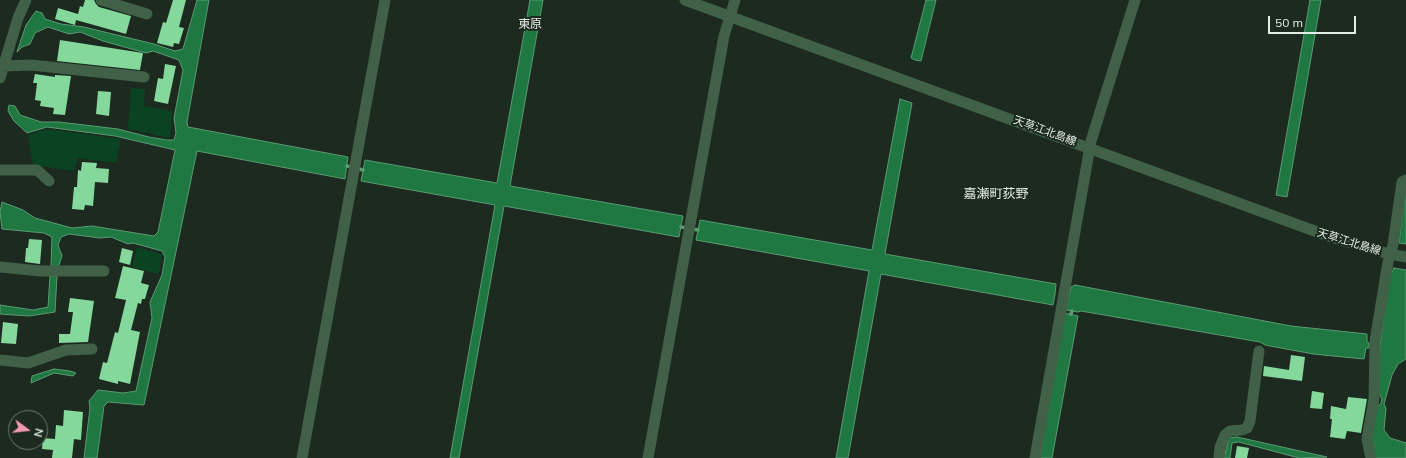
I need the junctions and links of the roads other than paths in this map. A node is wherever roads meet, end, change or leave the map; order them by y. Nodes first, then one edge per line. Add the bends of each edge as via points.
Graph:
1 (26, 0) edge
2 (102, 0) edge
3 (385, 0) edge
4 (685, 0) edge
5 (735, 0) edge
6 (1135, 0) edge
7 (147, 14) dead end
8 (729, 16) junction
9 (3, 66) junction
10 (0, 78) edge
11 (144, 78) dead end
12 (1090, 148) junction
13 (0, 170) edge
14 (1406, 180) edge
15 (50, 181) dead end
16 (1389, 254) junction
17 (1406, 257) edge
18 (0, 266) edge
19 (104, 271) dead end
20 (92, 349) dead end
21 (1259, 351) dead end
22 (0, 360) edge
23 (302, 458) edge
24 (648, 458) edge
25 (1035, 458) edge
26 (1219, 458) edge
27 (1371, 458) edge

1 - 9 street
2 - 7 street
3 - 23 street
4 - 8 street, 天草江北島線
5 - 8 street
6 - 12 street
8 - 12 street, 天草江北島線
8 - 24 street
9 - 10 street
9 - 11 street via 31,65
12 - 16 street, 天草江北島線 via 1331,237
12 - 25 street
13 - 15 street via 37,170
14 - 16 street via 1402,182 1393,245
16 - 17 street, 天草江北島線
16 - 27 street via 1374,341 1374,399 1367,439
18 - 19 street via 40,271
20 - 22 street via 66,350 28,363
21 - 26 street via 1248,428 1230,431 1225,435

